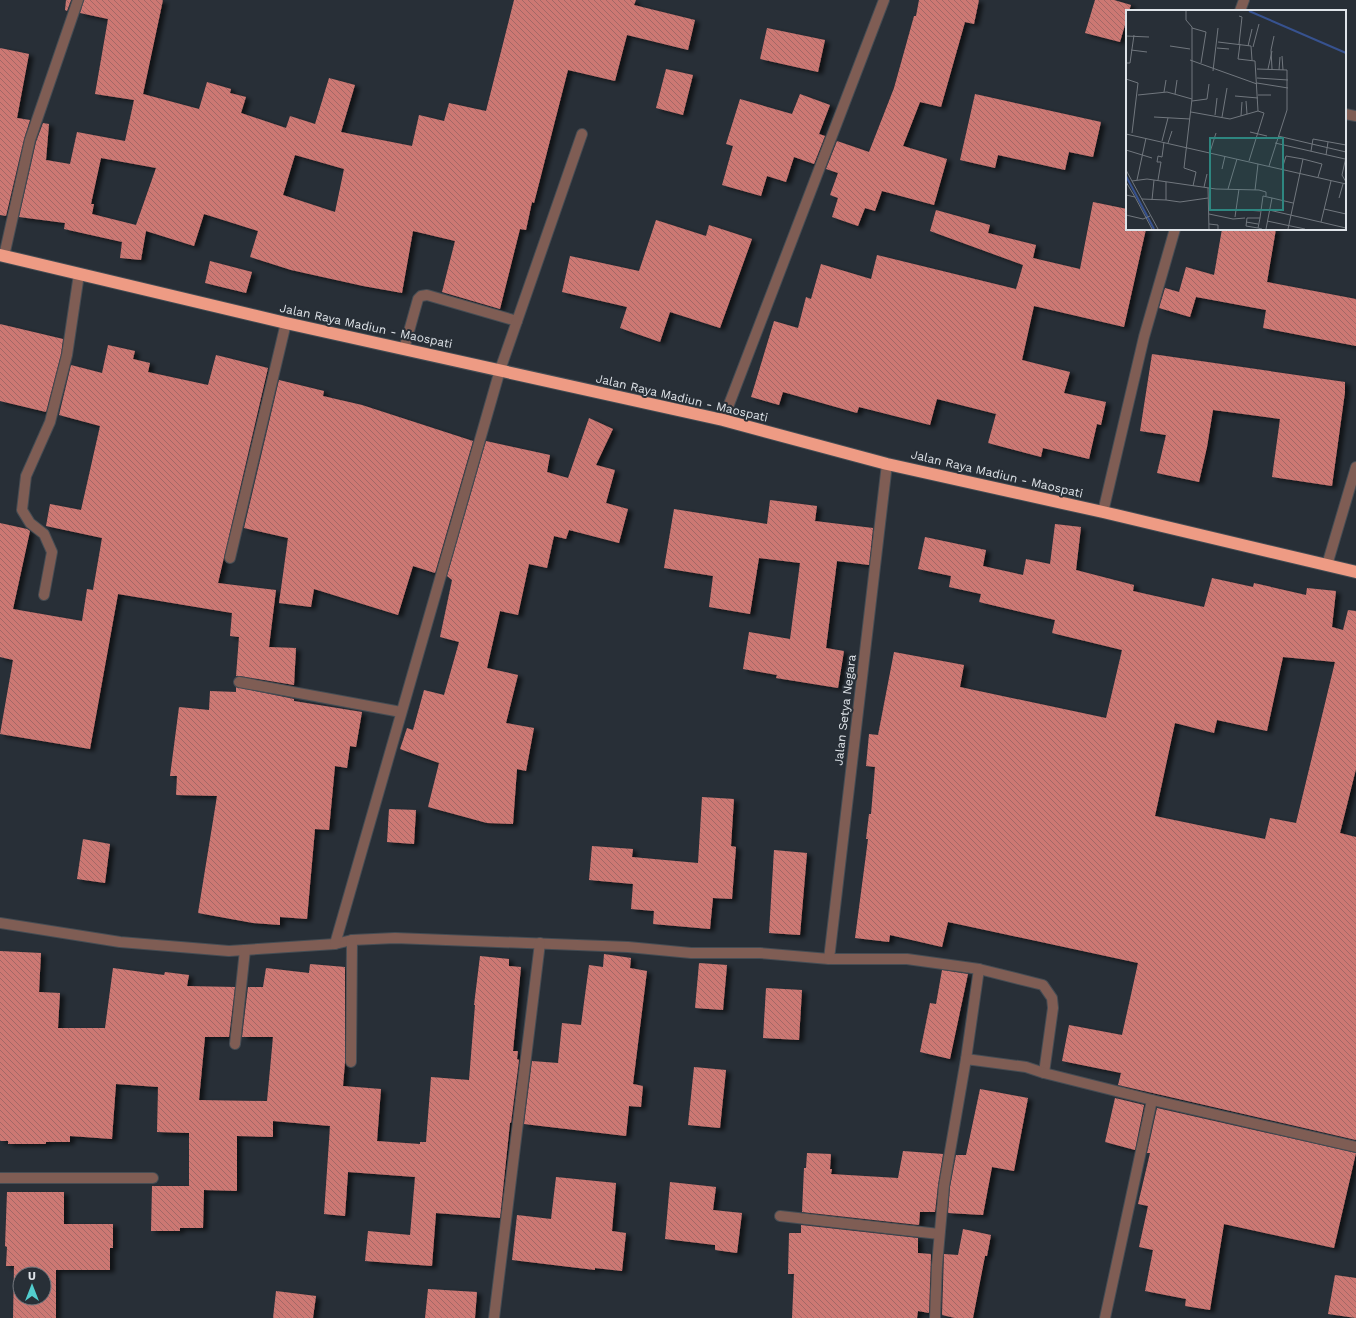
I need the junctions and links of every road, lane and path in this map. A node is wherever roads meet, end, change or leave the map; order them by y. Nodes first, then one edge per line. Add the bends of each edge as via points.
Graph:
1 (78, 0) edge
2 (884, 0) edge
3 (1244, 0) edge
4 (1240, 10) edge
5 (1346, 114) edge
6 (1356, 116) edge
7 (582, 134) dead end
8 (1175, 230) edge
9 (2, 256) edge
10 (79, 274) junction
11 (517, 321) junction
12 (286, 323) junction
13 (404, 349) junction
14 (500, 370) junction
15 (723, 420) junction
16 (887, 464) junction
17 (1356, 467) edge
18 (1103, 512) junction
19 (230, 558) dead end
20 (1327, 565) junction
21 (1356, 572) edge
22 (44, 595) dead end
23 (239, 682) dead end
24 (401, 712) junction
25 (0, 923) edge
26 (352, 940) junction
27 (540, 943) junction
28 (335, 944) junction
29 (245, 950) junction
30 (829, 959) junction
31 (979, 969) junction
32 (235, 1044) dead end
33 (966, 1059) junction
34 (351, 1062) dead end
35 (1044, 1073) junction
36 (1152, 1100) junction
37 (1356, 1148) edge
38 (0, 1178) edge
39 (153, 1178) dead end
40 (780, 1216) dead end
41 (939, 1234) junction
42 (494, 1318) edge
43 (935, 1318) edge
44 (1105, 1318) edge

1 - 9 street via 30,140
2 - 15 street
3 - 4 street
5 - 6 street
7 - 11 street
8 - 18 street via 1144,337
9 - 10 highway, Jalan Raya Madiun - Maospati
10 - 12 highway, Jalan Raya Madiun - Maospati
10 - 22 street via 67,355 50,422 26,476 22,510 30,523 44,534 52,552
11 - 13 street via 427,295 421,296
11 - 14 street
12 - 13 highway, Jalan Raya Madiun - Maospati
12 - 19 street
13 - 14 highway, Jalan Raya Madiun - Maospati
14 - 15 highway, Jalan Raya Madiun - Maospati
14 - 24 street
15 - 16 highway, Jalan Raya Madiun - Maospati
16 - 18 highway, Jalan Raya Madiun - Maospati
16 - 30 street, Jalan Setya Negara
17 - 20 street
18 - 20 highway, Jalan Raya Madiun - Maospati
20 - 21 highway, Jalan Raya Madiun - Maospati
23 - 24 street
24 - 28 street
25 - 29 street via 120,942 229,951
26 - 27 street via 395,938
26 - 28 street
26 - 34 street
27 - 30 street via 691,953 760,953
27 - 42 street
28 - 29 street
29 - 32 street
30 - 31 street via 907,959
31 - 33 street
31 - 35 street via 1043,985 1052,998 1053,1008
33 - 35 street via 1026,1067
33 - 41 street via 944,1186
35 - 36 street
36 - 37 street
36 - 44 street
38 - 39 street
40 - 41 street
41 - 43 street

